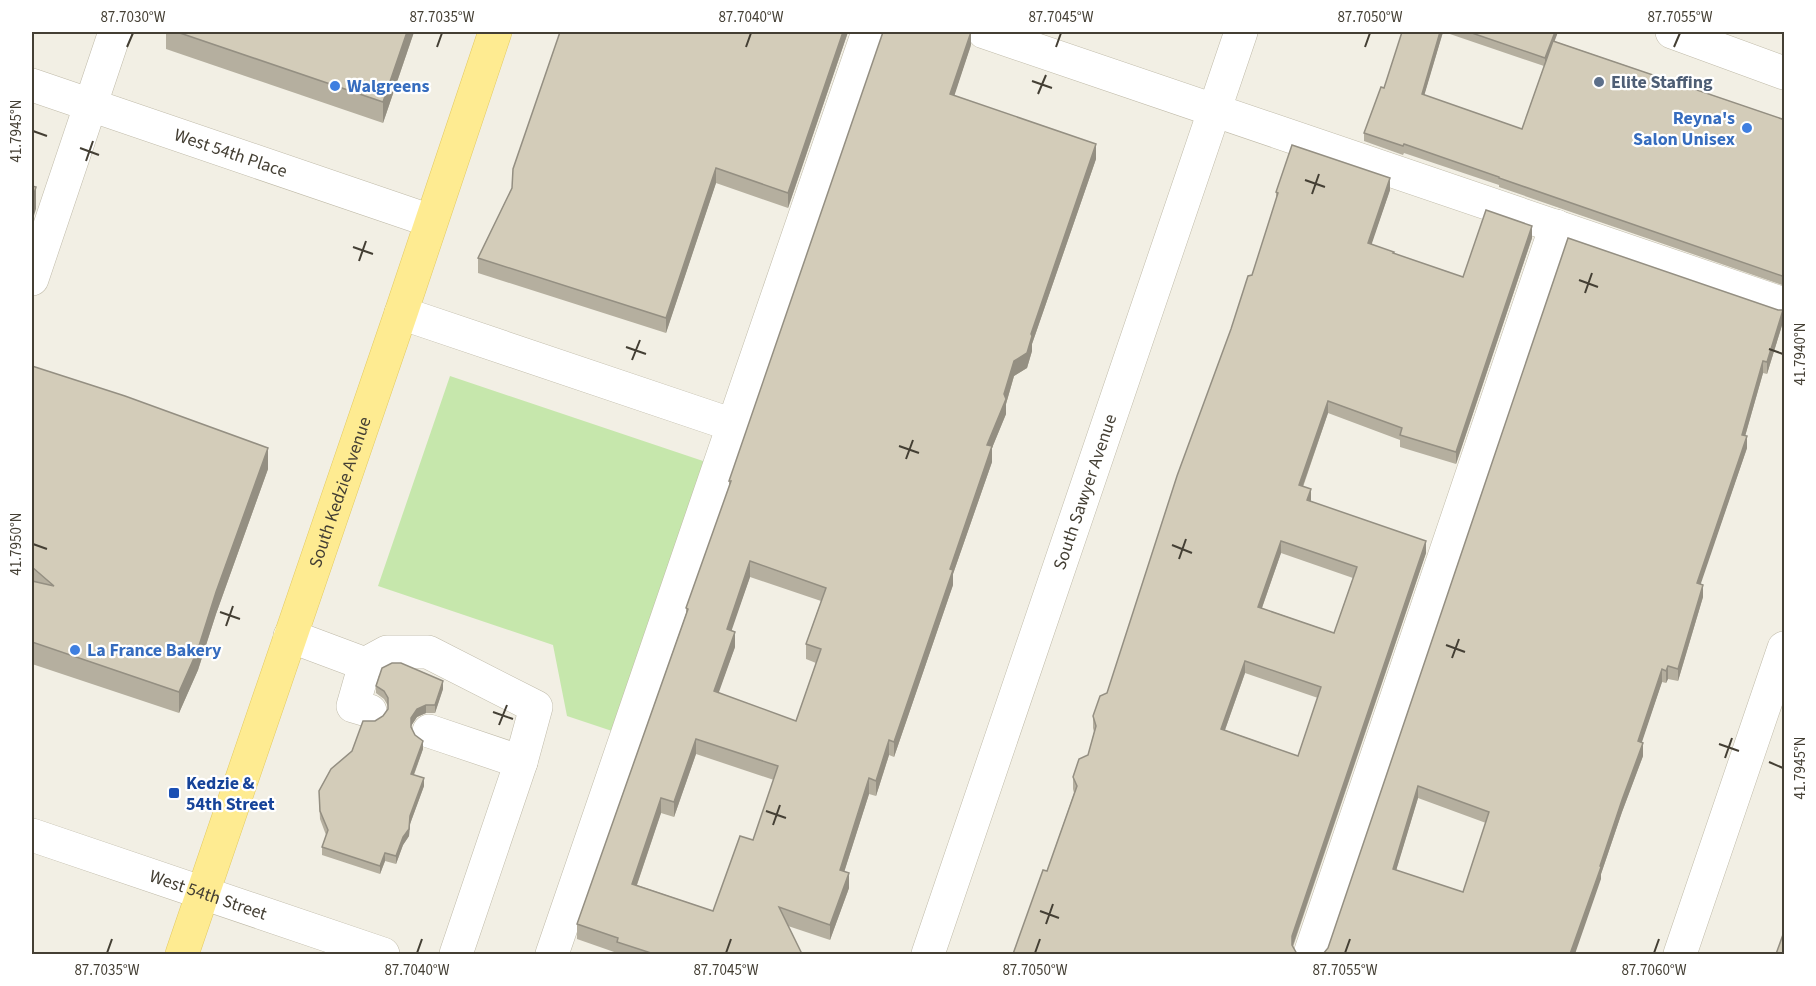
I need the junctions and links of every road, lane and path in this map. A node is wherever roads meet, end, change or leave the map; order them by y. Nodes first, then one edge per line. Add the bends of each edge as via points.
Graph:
1 (115, 32) edge
2 (495, 32) edge
3 (868, 32) edge
4 (984, 32) edge
5 (1241, 32) edge
6 (1672, 32) edge
7 (1785, 73) edge
8 (32, 85) edge
9 (90, 105) junction
10 (1214, 110) junction
11 (431, 221) junction
12 (1556, 226) junction
13 (32, 279) edge
14 (1785, 304) edge
15 (401, 314) junction
16 (733, 425) junction
17 (291, 636) junction
18 (1785, 648) edge
19 (376, 658) junction
20 (370, 711) dead end
21 (429, 731) dead end
22 (521, 762) junction
23 (32, 835) edge
24 (203, 893) junction
25 (182, 954) edge
26 (383, 954) edge
27 (456, 954) edge
28 (552, 954) edge
29 (928, 954) edge
30 (1310, 954) edge
31 (1680, 954) edge

1 - 9 street
2 - 11 main road, South Kedzie Avenue
3 - 16 street
4 - 10 street
5 - 10 street, South Sawyer Avenue
6 - 7 street
8 - 9 street, West 54th Place
9 - 11 street, West 54th Place
9 - 13 street
10 - 12 street
10 - 29 street, South Sawyer Avenue
11 - 15 main road, South Kedzie Avenue
12 - 14 street
12 - 30 street
15 - 16 street
15 - 17 main road, South Kedzie Avenue
16 - 28 street
17 - 19 street
17 - 24 main road, South Kedzie Avenue
18 - 31 street
19 - 20 street via 353,706
19 - 22 street via 428,652 536,706
21 - 22 street
22 - 27 street
23 - 24 street, West 54th Street
24 - 25 main road, South Kedzie Avenue
24 - 26 street, West 54th Street

